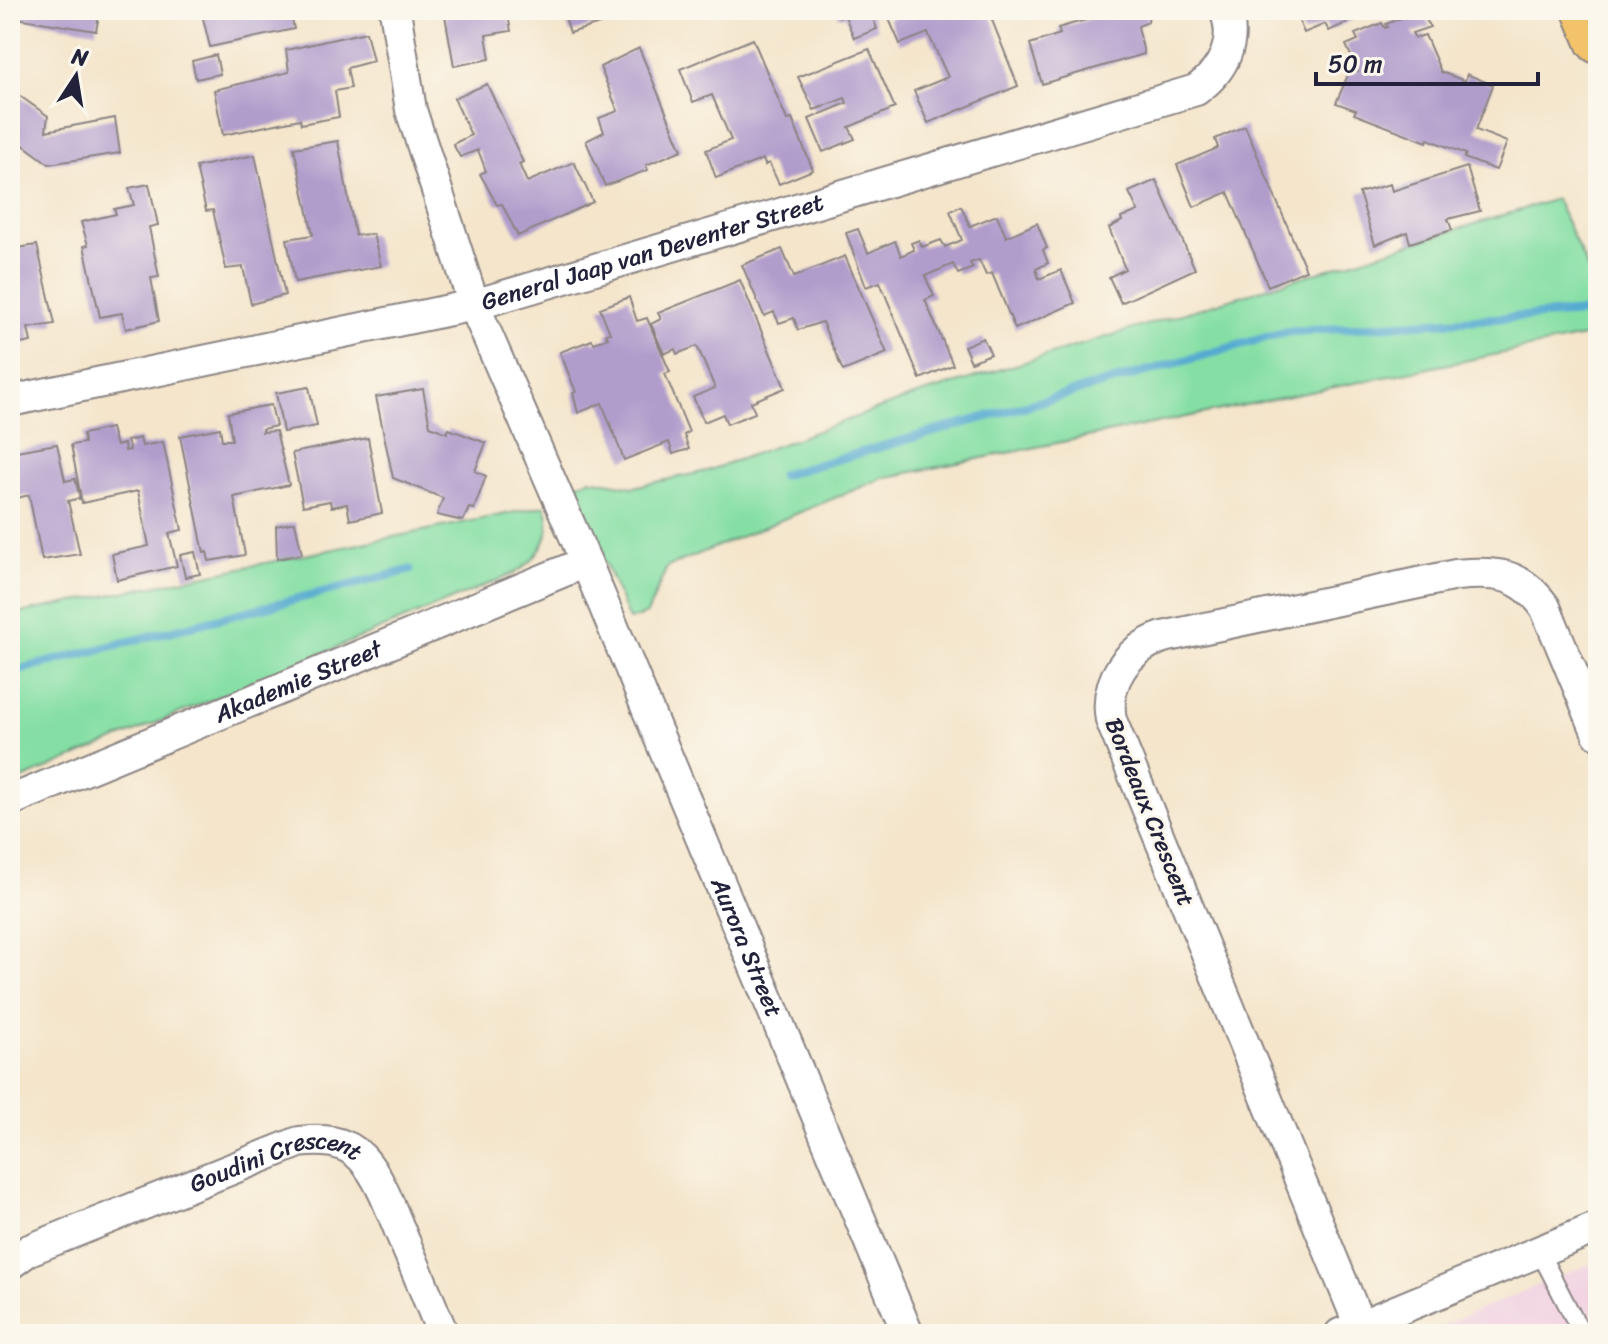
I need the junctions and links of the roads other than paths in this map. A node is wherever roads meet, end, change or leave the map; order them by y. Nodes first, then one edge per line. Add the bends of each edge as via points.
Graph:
1 (395, 10) edge
2 (1225, 10) edge
3 (1585, 10) edge
4 (1598, 41) edge
5 (474, 305) junction
6 (10, 401) edge
7 (586, 562) junction
8 (1598, 734) edge
9 (10, 801) edge
10 (1598, 1227) edge
11 (1539, 1251) junction
12 (10, 1264) edge
13 (1350, 1330) edge
14 (443, 1334) edge
15 (908, 1334) edge
16 (1582, 1334) edge

1 - 5 street, Aurora Street via 411,110
2 - 5 street, General Jaap van Deventer Street via 1231,35 1226,56 1219,70 1196,90
3 - 4 main road
5 - 6 street, General Jaap van Deventer Street
5 - 7 street, Aurora Street
7 - 9 street, Akademie Street
7 - 15 street, Aurora Street
8 - 13 street, Bordeaux Crescent via 1545,607 1535,593 1505,575 1484,572 1163,637 1135,651 1114,682 1108,702 1111,720
10 - 11 street
11 - 13 street
11 - 16 lane
12 - 14 street, Goudini Crescent via 29,1250 299,1142 338,1142 361,1157 373,1173

